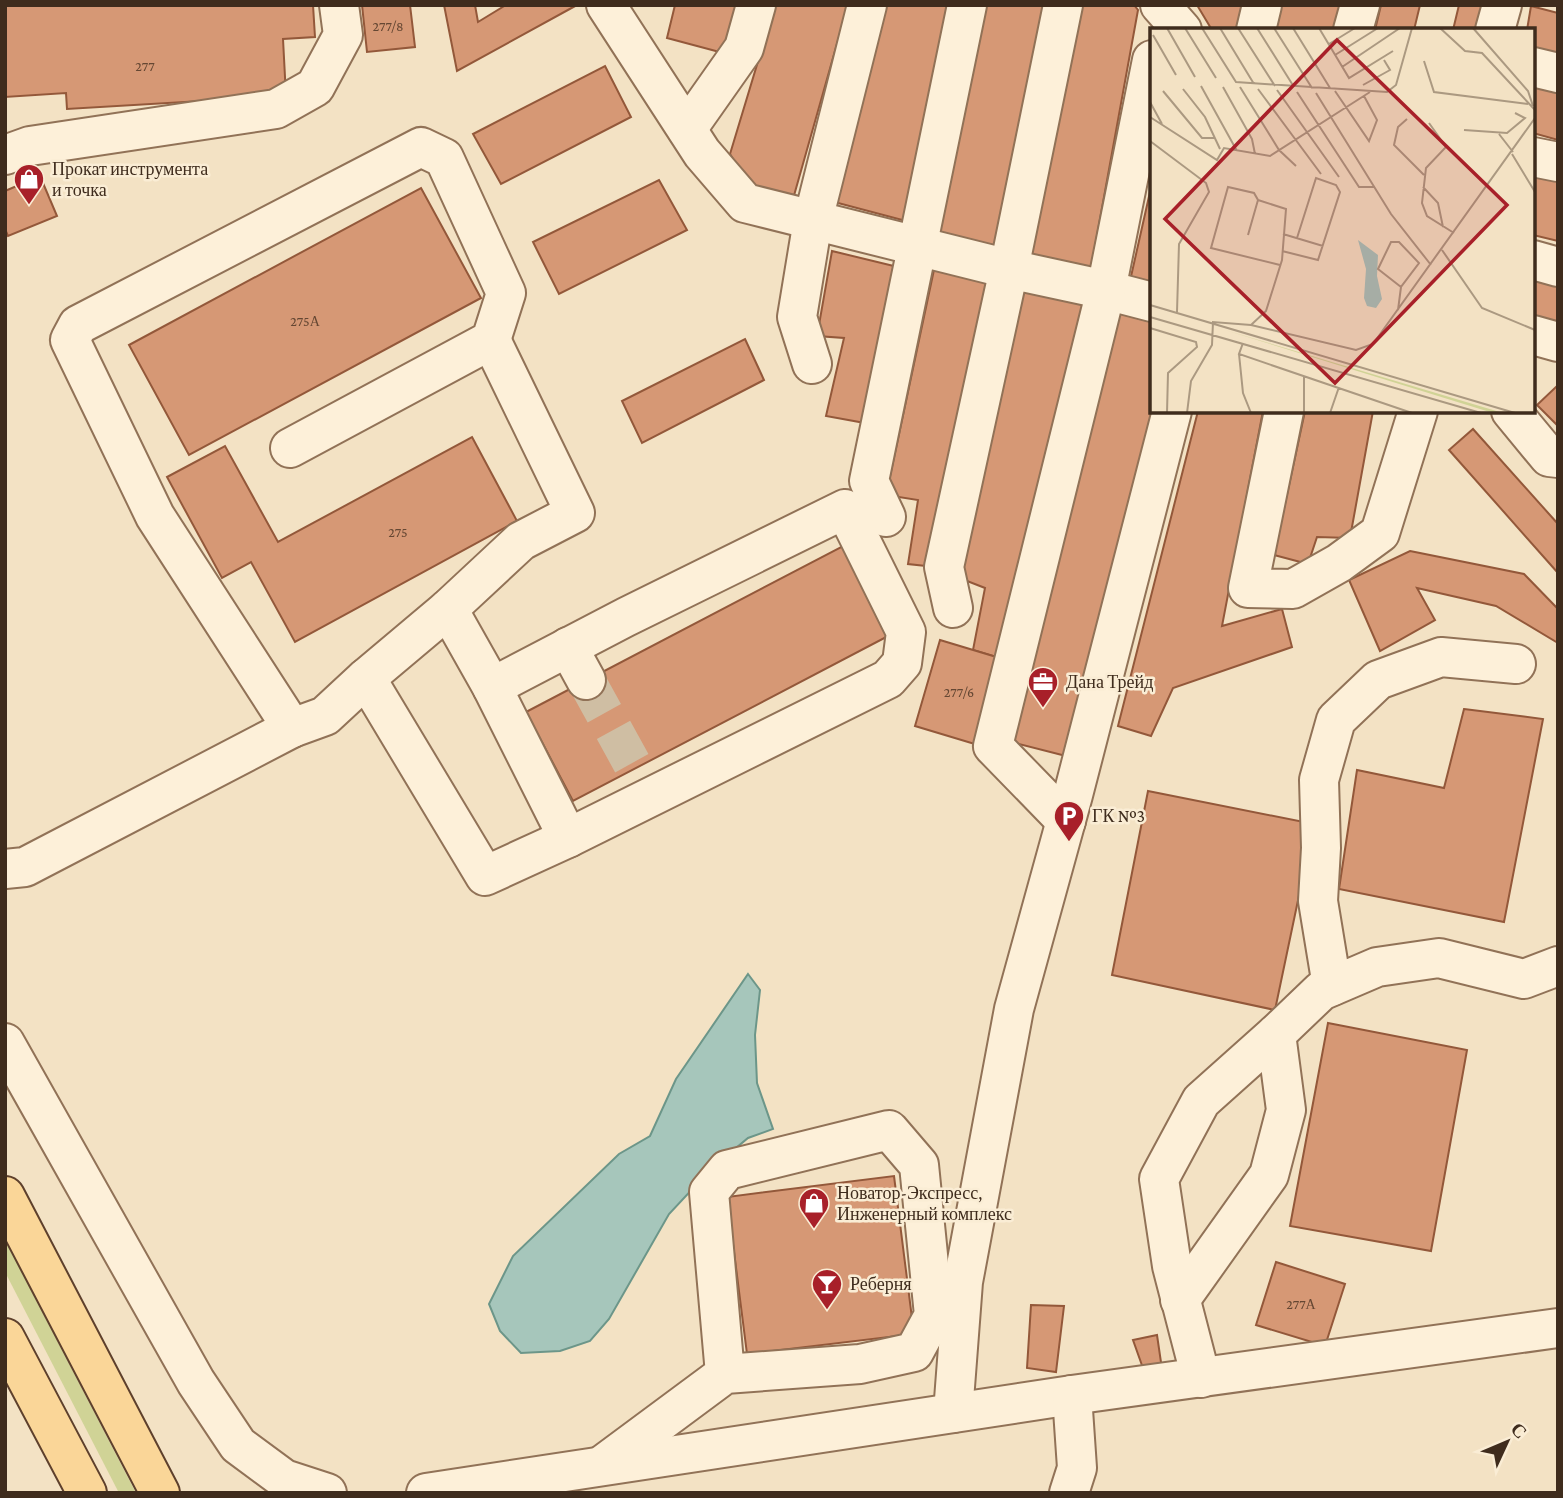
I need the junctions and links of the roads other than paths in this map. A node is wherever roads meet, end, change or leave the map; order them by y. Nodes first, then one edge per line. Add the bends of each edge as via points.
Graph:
1 (339, 5) edge
2 (757, 5) edge
3 (867, 5) edge
4 (967, 5) edge
5 (1063, 5) edge
6 (1262, 5) edge
7 (1360, 5) edge
8 (1502, 5) edge
9 (622, 14) edge
10 (1256, 28) edge
11 (1354, 28) edge
12 (1496, 28) edge
13 (1535, 67) edge
14 (1150, 70) edge
15 (1558, 73) edge
16 (687, 129) junction
17 (5, 155) edge
18 (1535, 157) edge
19 (1558, 162) edge
20 (813, 220) junction
21 (918, 247) junction
22 (1535, 261) edge
23 (1558, 267) edge
24 (1009, 269) junction
25 (1106, 290) junction
26 (1150, 301) edge
27 (1535, 336) edge
28 (491, 340) junction
29 (1558, 342) edge
30 (812, 364) dead end
31 (1171, 413) edge
32 (1284, 413) edge
33 (1417, 413) edge
34 (1513, 413) edge
35 (290, 448) dead end
36 (1558, 458) edge
37 (886, 517) dead end
38 (953, 608) dead end
39 (448, 609) junction
40 (568, 647) junction
41 (1516, 664) dead end
42 (366, 678) junction
43 (586, 680) tunnel mouth
44 (492, 687) junction
45 (292, 728) junction
46 (1066, 821) junction
47 (568, 838) junction
48 (5, 869) edge
49 (1558, 966) edge
50 (1332, 986) junction
51 (1276, 1034) junction
52 (5, 1043) edge
53 (5, 1196) edge
54 (1181, 1300) junction
55 (1558, 1328) edge
56 (5, 1338) edge
57 (725, 1374) junction
58 (1201, 1378) junction
59 (1072, 1395) junction
60 (953, 1413) junction
61 (601, 1466) junction
62 (87, 1493) edge
63 (160, 1493) edge
64 (327, 1493) edge
65 (426, 1493) edge
66 (1069, 1493) edge

1 - 17 street via 344,35 315,87 276,109 30,146
2 - 16 street via 744,48
3 - 20 street
4 - 21 street
5 - 24 street
6 - 10 street
7 - 11 street
8 - 12 street
9 - 16 street
13 - 15 street
14 - 25 street
16 - 20 street via 745,204
18 - 19 street
20 - 21 street
20 - 30 street via 797,317
21 - 24 street
21 - 37 street via 869,481
22 - 23 street
24 - 25 street
24 - 38 street via 944,567
25 - 26 street
25 - 46 street via 993,746
27 - 29 street
28 - 35 street
28 - 39 street via 575,513 521,541
28 - 45 street via 506,293 444,158 421,147 78,325 70,340 155,516
31 - 46 street
32 - 33 street via 1248,587 1293,589 1380,533
34 - 36 street via 1549,457
39 - 42 street
39 - 44 street
40 - 43 street
40 - 44 street
40 - 47 street via 845,509 906,632 902,663 888,679 642,783
41 - 50 street via 1441,657 1378,680 1336,720 1319,780 1318,901
42 - 45 street via 325,716
42 - 47 street via 485,876
44 - 47 street
45 - 48 street via 25,867
46 - 60 street via 1011,1023 963,1282
49 - 50 street via 1524,979 1439,958 1377,967
50 - 51 street
51 - 54 street via 1286,1110 1269,1175
51 - 54 street via 1200,1101 1159,1179 1171,1266
52 - 64 street via 196,1382 238,1446 284,1479
53 - 63 main road
54 - 58 street
55 - 58 street
56 - 62 main road
57 - 57 street via 860,1364 914,1352 934,1315 919,1165 889,1130 727,1170 709,1192
57 - 61 street
58 - 59 street
59 - 60 street
59 - 66 street via 1077,1468
60 - 61 street
61 - 65 street

